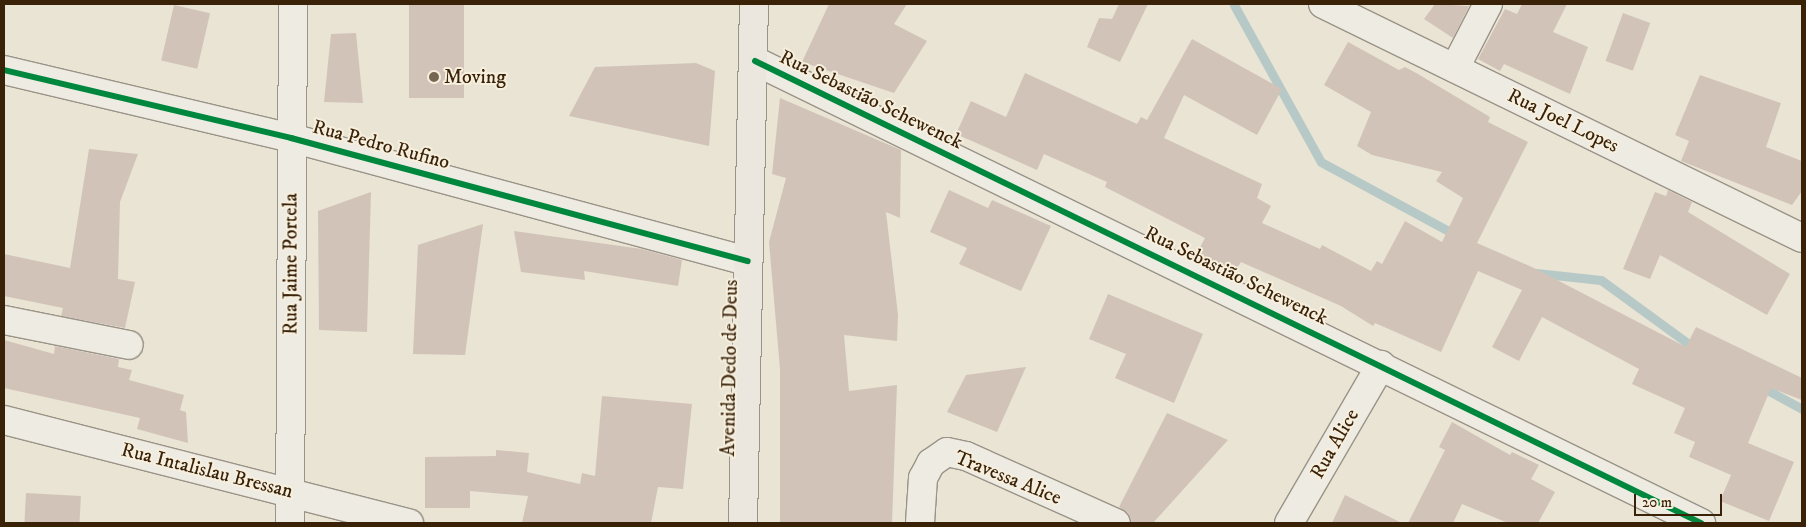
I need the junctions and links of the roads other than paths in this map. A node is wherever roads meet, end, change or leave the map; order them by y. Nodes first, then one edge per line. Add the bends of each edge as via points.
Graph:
1 (293, 4) edge
2 (754, 4) edge
3 (1323, 4) edge
4 (1488, 4) edge
5 (755, 61) junction
6 (1455, 68) junction
7 (4, 70) edge
8 (291, 138) junction
9 (1802, 238) edge
10 (748, 261) junction
11 (4, 320) edge
12 (128, 346) dead end
13 (1381, 365) junction
14 (4, 420) edge
15 (291, 492) junction
16 (1657, 514) edge
17 (290, 523) edge
18 (409, 523) edge
19 (743, 523) edge
20 (920, 523) edge
21 (1116, 523) edge
22 (1289, 523) edge
23 (1701, 523) edge

1 - 8 street, Rua Jaime Portela
2 - 5 main road, Avenida Dedo de Deus
3 - 6 street, Rua Joel Lopes
4 - 6 street
5 - 10 main road, Avenida Dedo de Deus
5 - 13 street, Rua Sebastião Schewenck
6 - 9 street, Rua Joel Lopes
7 - 8 street, Rua Pedro Rufino
8 - 10 street, Rua Pedro Rufino
8 - 15 street, Rua Jaime Portela
10 - 19 main road, Avenida Dedo de Deus
11 - 12 street
13 - 16 street, Rua Sebastião Schewenck
13 - 22 street, Rua Alice
14 - 15 street, Rua Intalislau Bressan
15 - 17 street, Rua Jaime Portela
15 - 18 street, Rua Intalislau Bressan
16 - 23 street, Rua Sebastião Schewenck
20 - 21 street, Travessa Alice via 923,478 931,463 948,452 966,456

